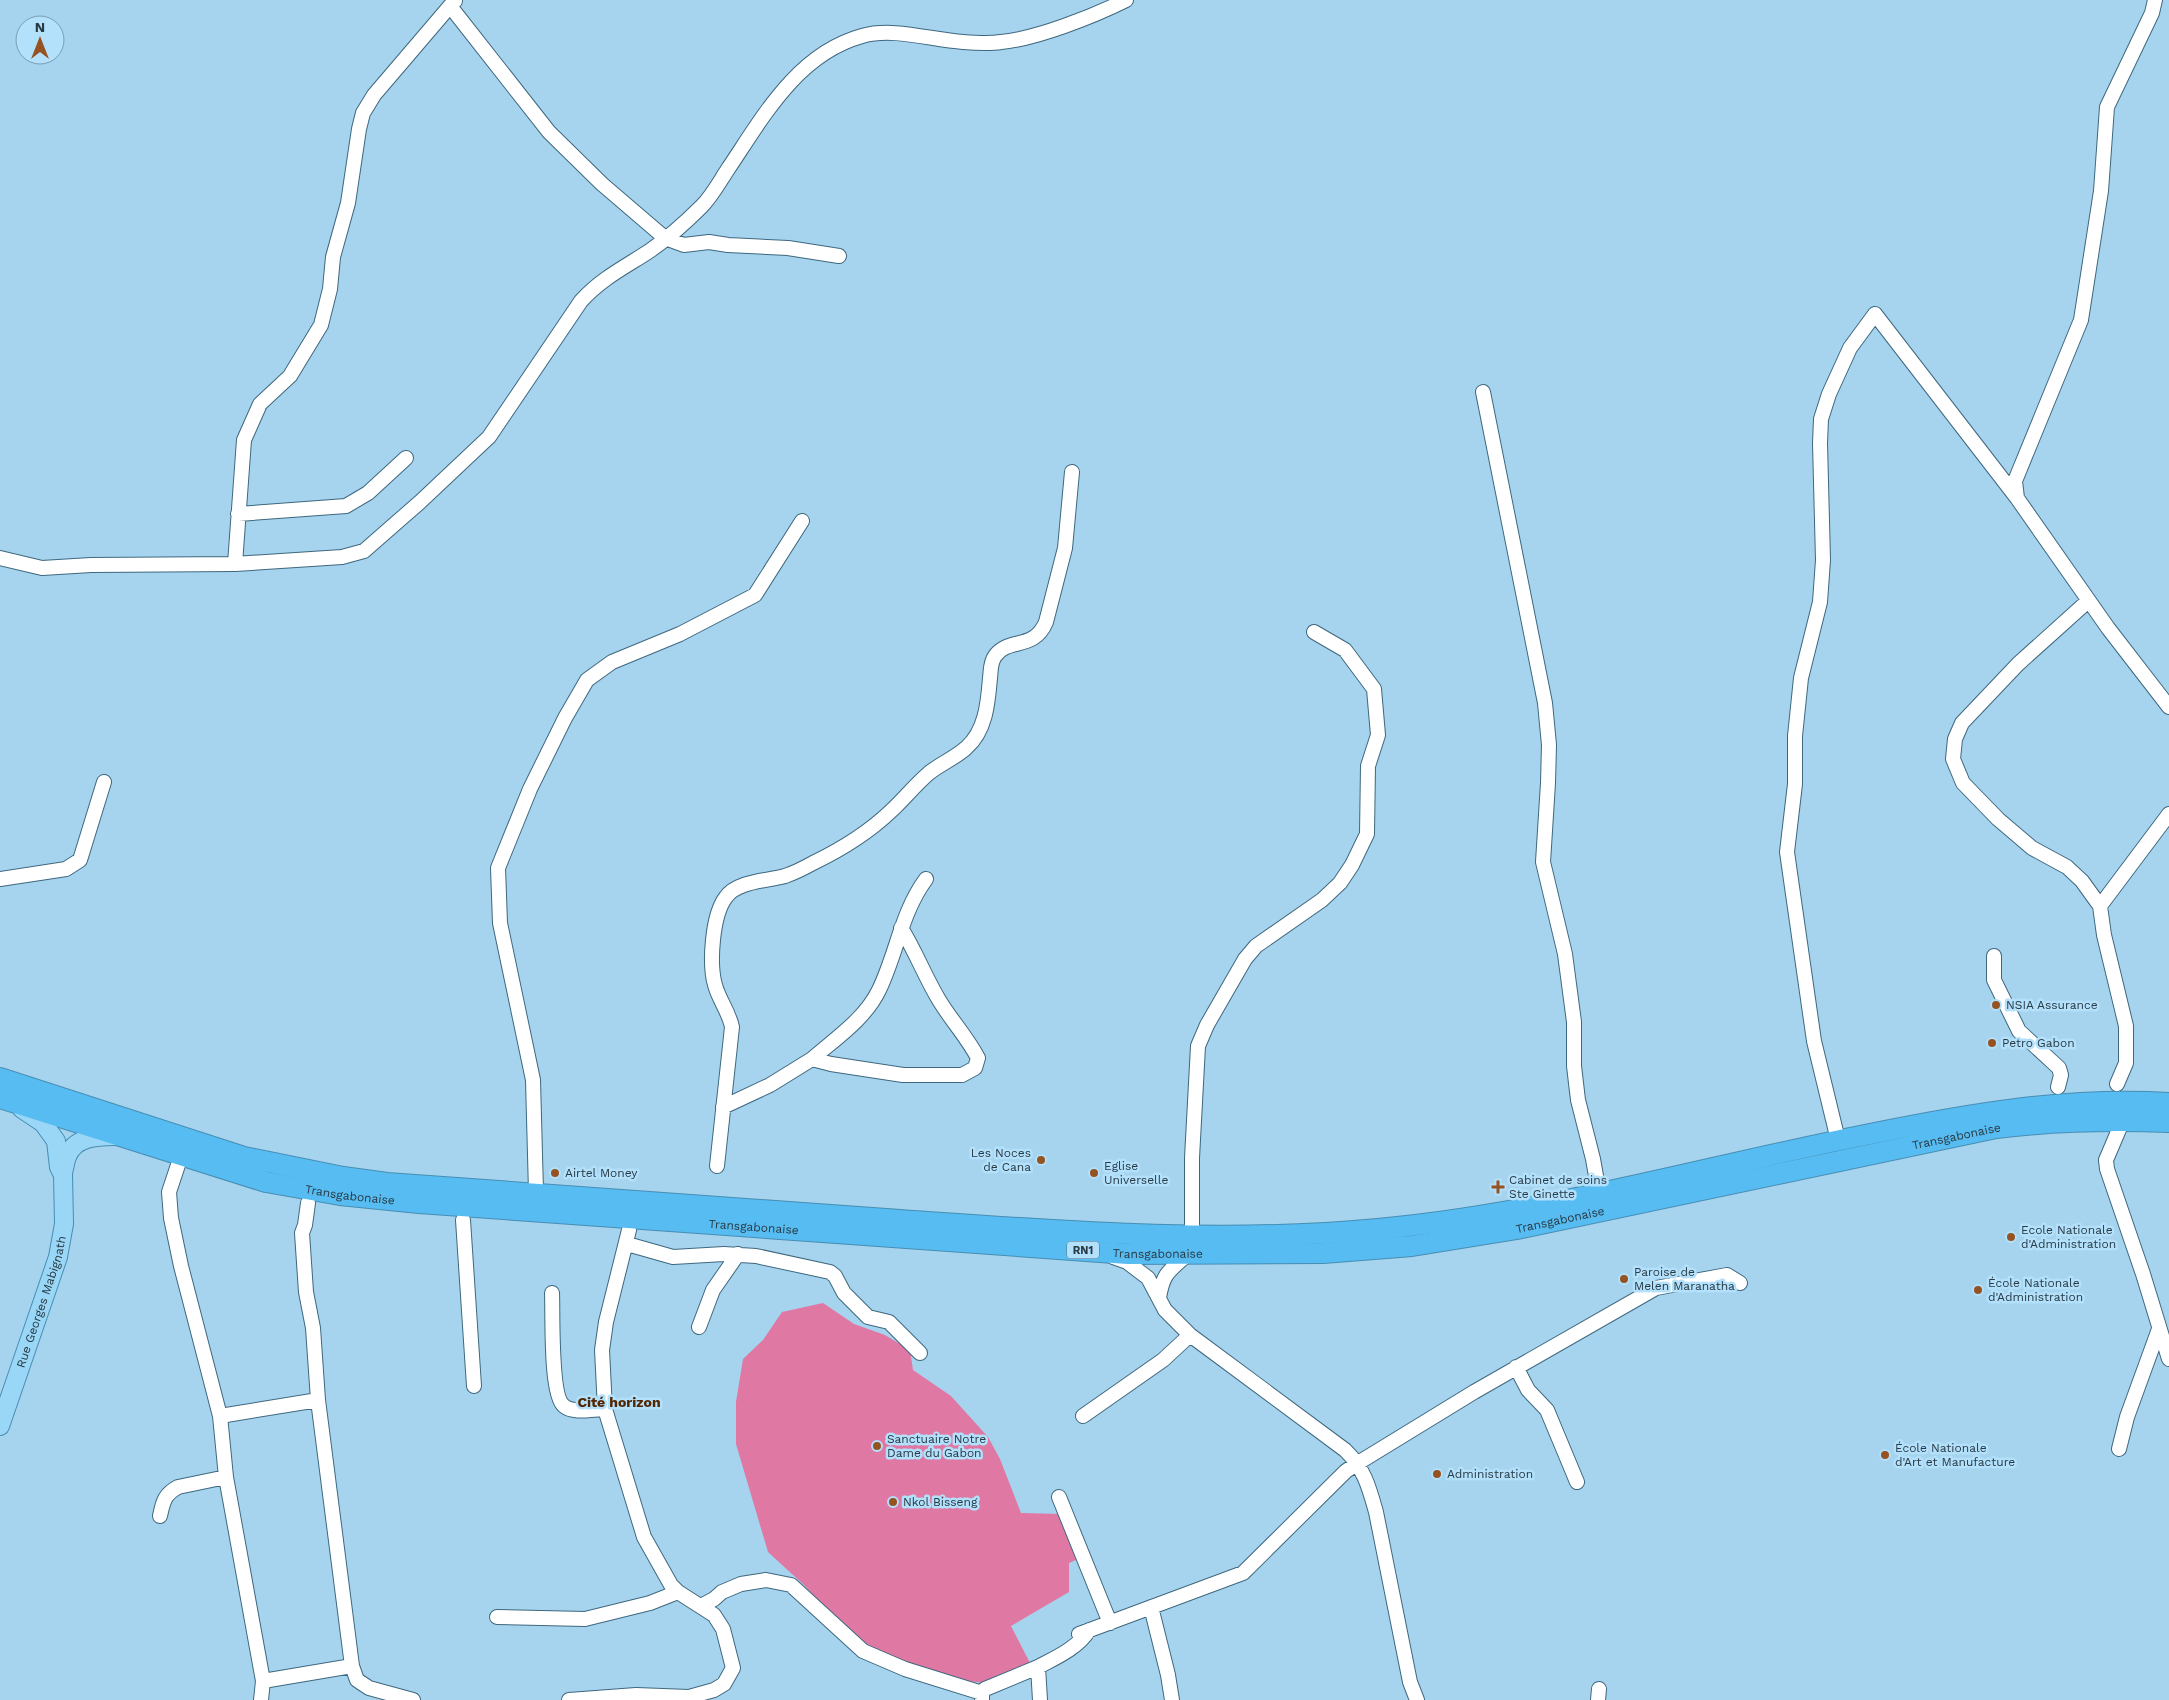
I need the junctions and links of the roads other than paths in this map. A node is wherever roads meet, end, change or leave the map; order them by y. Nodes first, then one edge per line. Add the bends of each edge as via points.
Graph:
1 (1126, 0) edge
2 (2155, 0) edge
3 (453, 3) edge
4 (665, 238) junction
5 (839, 256) dead end
6 (1483, 392) dead end
7 (406, 458) dead end
8 (1072, 472) dead end
9 (2016, 498) junction
10 (238, 514) junction
11 (802, 521) dead end
12 (0, 558) edge
13 (235, 564) junction
14 (2088, 601) junction
15 (1314, 632) dead end
16 (2169, 708) edge
17 (104, 782) dead end
18 (2169, 814) edge
19 (0, 879) edge
20 (926, 879) dead end
21 (2100, 906) junction
22 (901, 928) junction
23 (1994, 956) dead end
24 (812, 1059) junction
25 (0, 1078) edge
26 (2117, 1084) dead end
27 (2058, 1087) dead end
28 (4, 1099) edge
29 (2169, 1103) edge
30 (723, 1107) junction
31 (2124, 1120) junction
32 (2169, 1122) edge
33 (118, 1136) junction
34 (1838, 1140) junction
35 (181, 1156) junction
36 (717, 1166) dead end
37 (63, 1175) junction
38 (536, 1192) junction
39 (1599, 1193) junction
40 (308, 1203) dead end
41 (463, 1220) dead end
42 (1190, 1245) junction
43 (1099, 1251) junction
44 (738, 1254) junction
45 (1740, 1283) dead end
46 (552, 1293) dead end
47 (1159, 1298) junction
48 (698, 1327) dead end
49 (2159, 1329) junction
50 (1190, 1335) junction
51 (920, 1353) dead end
52 (2169, 1359) edge
53 (1516, 1367) junction
54 (474, 1386) dead end
55 (318, 1400) junction
56 (605, 1409) junction
57 (220, 1416) junction
58 (1083, 1416) dead end
59 (0, 1426) edge
60 (2118, 1449) dead end
61 (1358, 1463) junction
62 (226, 1477) junction
63 (1577, 1482) dead end
64 (1059, 1498) dead end
65 (160, 1516) dead end
66 (678, 1592) junction
67 (701, 1606) junction
68 (1151, 1607) junction
69 (497, 1617) dead end
70 (1110, 1623) junction
71 (352, 1666) junction
72 (1038, 1668) junction
73 (263, 1681) junction
74 (982, 1697) edge
75 (260, 1700) edge
76 (412, 1700) edge
77 (569, 1700) edge
78 (1040, 1700) edge
79 (1172, 1700) edge
80 (1417, 1700) edge

1 - 4 street via 1060,27 1000,42 962,42 888,34 864,36 842,43 792,79 704,204
2 - 9 street via 2152,13 2107,107 2101,191 2081,320 2019,466 2015,481
3 - 4 street via 549,132 602,184
3 - 10 street via 374,95 363,113 322,325 290,376 260,404 253,416 244,440
4 - 5 street via 684,245 709,242
4 - 13 street via 596,286 573,313 489,437 364,551 342,557
6 - 39 street via 1545,703 1549,745 1543,862 1565,954 1574,1022 1578,1100
7 - 10 street via 368,493 346,506
8 - 30 street via 1065,548 1046,622 1041,633 1034,638 996,654 992,662 987,709 979,731 967,747 930,772 891,812 855,838 787,875 739,886 726,895 720,906 711,967 715,986 732,1027
9 - 14 street
9 - 34 street via 1875,314 1850,348 1821,419 1823,560 1820,602 1801,678 1795,736 1795,784 1786,852 1814,1041
10 - 13 street
11 - 38 street via 755,594 680,634 612,662 587,680 526,798 498,868 500,923 533,1080
12 - 13 street via 42,568 91,564
14 - 16 street
14 - 21 street via 2018,664 1962,723 1952,758 1963,783 1998,819 2032,848 2067,867
15 - 42 street via 1345,650 1374,689 1378,735 1368,766 1367,834 1352,866 1340,882 1322,900 1256,946 1245,959 1207,1025 1198,1046
17 - 19 street via 80,860 66,870
18 - 21 street
20 - 22 street
21 - 26 street via 2126,1026 2126,1063
22 - 24 street via 879,990 864,1014
22 - 24 street via 939,1000 978,1058 975,1068 962,1075 903,1075
23 - 27 street via 1994,980 2019,1031 2059,1068
24 - 30 street via 770,1085
25 - 38 highway, Transgabonaise / RN1 via 277,1164 387,1183
28 - 33 highway, Transgabonaise / RN1
28 - 37 main road via 43,1123 50,1132 58,1148
29 - 34 highway, Transgabonaise / RN1 via 2090,1102 2016,1108 1934,1120
30 - 36 street
31 - 32 highway, Transgabonaise / RN1
31 - 42 highway, Transgabonaise / RN1 via 2049,1122 1996,1128 1566,1220 1449,1241 1323,1254
31 - 49 street via 2106,1160 2107,1169 2144,1274
33 - 35 highway, Transgabonaise / RN1
33 - 37 main road via 90,1138 76,1144 66,1158
34 - 39 highway, Transgabonaise / RN1
35 - 43 highway, Transgabonaise / RN1 via 266,1182 385,1200
35 - 57 street via 169,1192 171,1218
37 - 59 main road, Rue Georges Mabignath via 64,1224 58,1257
38 - 42 highway, Transgabonaise / RN1 via 1128,1235
39 - 42 highway, Transgabonaise / RN1 via 1477,1217 1376,1230
40 - 55 street via 302,1249 313,1328
41 - 54 street
42 - 43 highway, Transgabonaise / RN1 via 1128,1254
42 - 47 street via 1162,1279
43 - 47 street via 1138,1269 1152,1284
44 - 48 street via 713,1290
44 - 51 street via 830,1272 844,1293 868,1317 889,1322
44 - 56 street via 673,1257 628,1237 602,1350
45 - 53 street via 1726,1275 1656,1288
46 - 56 street via 558,1398 563,1406 572,1410
47 - 50 street via 1165,1310
49 - 52 street
49 - 60 street
50 - 58 street via 1164,1360
50 - 61 street via 1332,1439
53 - 61 street
53 - 63 street via 1528,1390 1547,1410
55 - 57 street
55 - 71 street
56 - 66 street via 638,1522 671,1585
57 - 62 street
61 - 68 street via 1346,1471 1243,1573
61 - 80 street via 1376,1512 1410,1682
62 - 65 street via 178,1487 165,1496
62 - 73 street
64 - 70 street
66 - 67 street
66 - 69 street via 650,1603 585,1619
67 - 74 street via 741,1584 766,1580 791,1585 863,1651
67 - 77 street via 714,1615 723,1629 733,1662 732,1672 724,1684 689,1697
68 - 70 street
68 - 79 street
70 - 72 street via 1084,1632 1084,1638
71 - 73 street
71 - 76 street via 358,1680 369,1688
72 - 74 street via 985,1689
72 - 78 street
73 - 75 street

